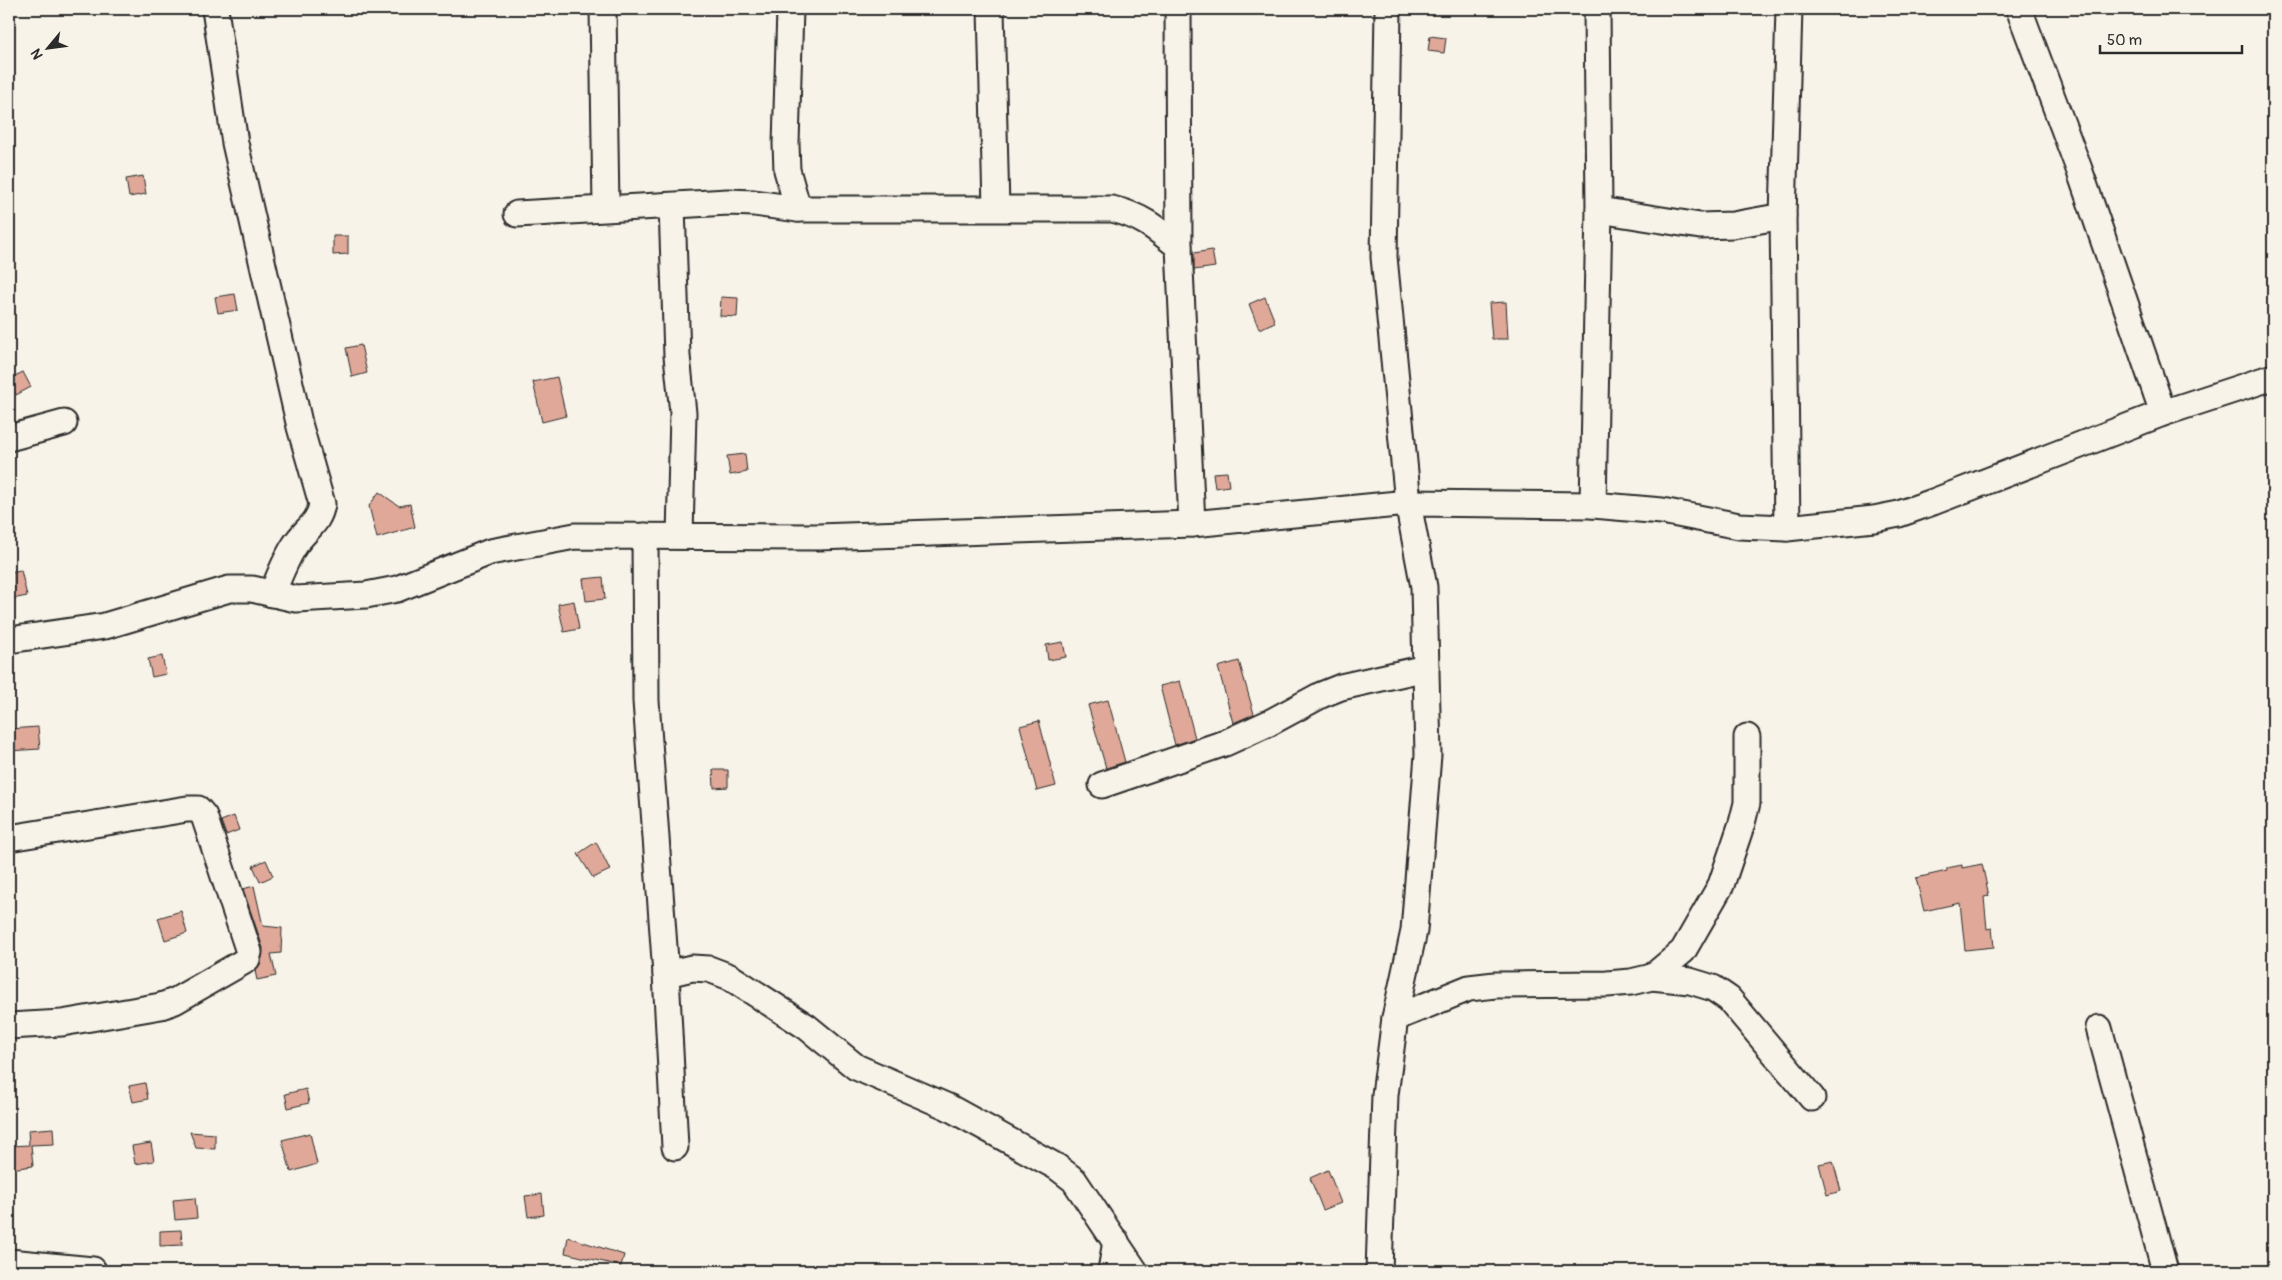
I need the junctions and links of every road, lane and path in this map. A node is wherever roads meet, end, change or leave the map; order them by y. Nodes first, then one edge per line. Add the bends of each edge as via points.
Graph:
1 (215, 9) edge
2 (603, 9) edge
3 (790, 9) edge
4 (991, 9) edge
5 (1178, 9) edge
6 (1388, 9) edge
7 (1597, 9) edge
8 (1790, 9) edge
9 (2020, 9) edge
10 (672, 206) junction
11 (606, 208) junction
12 (996, 208) junction
13 (798, 209) junction
14 (1599, 210) junction
15 (517, 214) dead end
16 (1783, 216) junction
17 (1179, 247) junction
18 (2273, 377) edge
19 (2163, 413) junction
20 (64, 423) dead end
21 (9, 438) edge
22 (1408, 503) junction
23 (1593, 505) junction
24 (1192, 524) junction
25 (1787, 528) junction
26 (645, 536) junction
27 (680, 536) junction
28 (272, 594) junction
29 (9, 640) edge
30 (1426, 668) junction
31 (1747, 737) dead end
32 (1102, 785) dead end
33 (9, 838) edge
34 (666, 974) junction
35 (1652, 977) junction
36 (1395, 1018) junction
37 (9, 1026) edge
38 (2099, 1028) dead end
39 (1812, 1098) dead end
40 (675, 1147) dead end
41 (1116, 1241) junction
42 (9, 1262) edge
43 (93, 1270) dead end
44 (1111, 1271) edge
45 (1135, 1271) edge
46 (1378, 1271) edge
47 (2164, 1271) edge

1 - 28 street via 235,143 300,427 322,504 320,515 286,559
2 - 11 street
3 - 13 street via 787,170
4 - 12 street
5 - 17 street
6 - 22 street via 1384,257
7 - 14 street
8 - 16 street
9 - 19 street
10 - 11 street
10 - 13 street via 754,203
10 - 27 street via 677,356 683,413
11 - 15 street
12 - 13 street
12 - 17 street via 1112,209 1132,214 1151,224
14 - 16 street via 1700,226 1733,225
14 - 23 street
16 - 25 street
17 - 24 street
18 - 19 street
19 - 25 street via 1899,514
20 - 21 street
22 - 23 street
22 - 24 street
22 - 30 street via 1424,587
23 - 25 street via 1662,511 1740,526
24 - 27 street via 818,537
26 - 27 street
26 - 28 street via 575,536 490,552 421,581 366,594 296,599
26 - 34 street via 646,700
28 - 29 street via 252,589 229,589 105,626
30 - 32 street via 1334,690 1225,743
30 - 36 street via 1428,755 1414,931
31 - 35 street via 1747,803 1721,885 1683,950
33 - 37 street via 198,809 204,816 249,952 243,962 161,1006 62,1023
34 - 40 street
34 - 41 street via 692,968 710,969 730,977 807,1027 856,1067 948,1107 1057,1167 1074,1180
35 - 36 street via 1607,984 1469,988
35 - 39 street via 1690,981 1713,988 1729,999
36 - 46 street via 1385,1096
38 - 47 street
41 - 44 street
41 - 45 street
42 - 43 street

